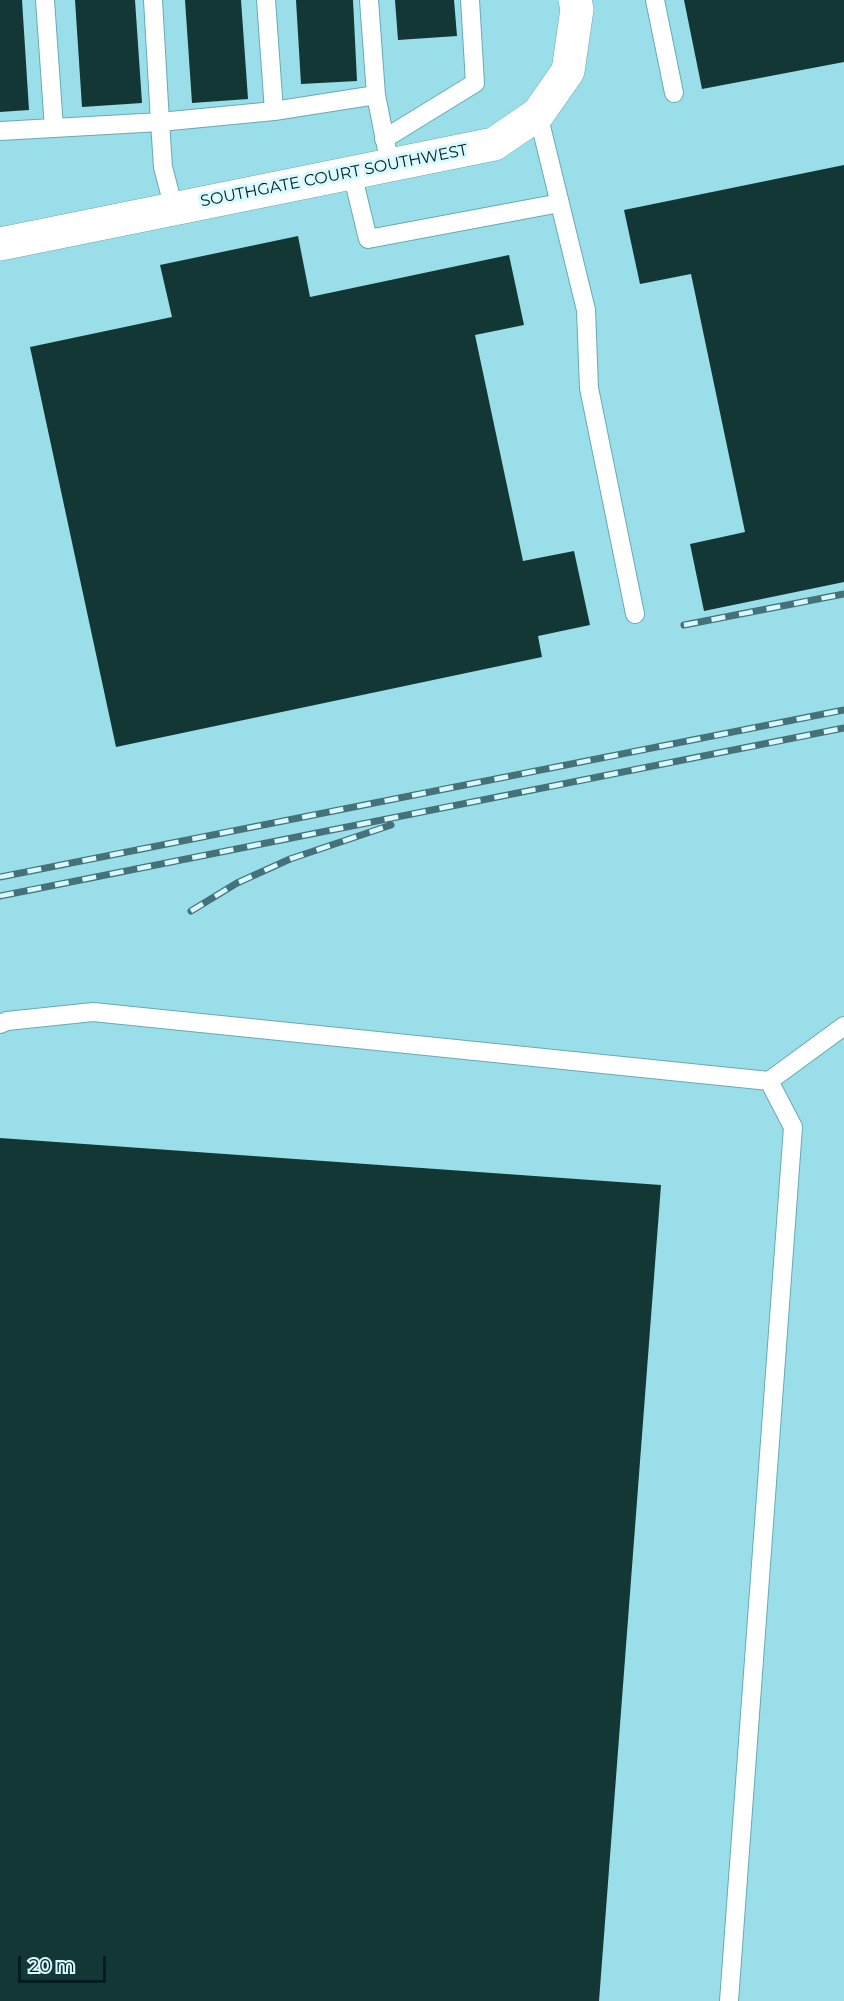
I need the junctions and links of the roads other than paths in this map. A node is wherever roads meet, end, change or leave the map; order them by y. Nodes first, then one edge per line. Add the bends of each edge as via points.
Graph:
1 (45, 0) edge
2 (153, 0) edge
3 (266, 0) edge
4 (369, 0) edge
5 (470, 0) edge
6 (575, 0) edge
7 (655, 0) edge
8 (674, 93) dead end
9 (376, 95) junction
10 (274, 111) junction
11 (538, 114) junction
12 (160, 122) junction
13 (54, 128) junction
14 (0, 130) edge
15 (387, 152) junction
16 (352, 173) junction
17 (560, 204) junction
18 (174, 209) junction
19 (0, 244) edge
20 (635, 614) dead end
21 (0, 1024) edge
22 (844, 1026) edge
23 (769, 1081) junction
24 (729, 2001) edge

1 - 13 lane
2 - 12 lane
3 - 10 lane
4 - 9 lane
5 - 15 lane via 476,83
6 - 11 street, SOUTHGATE COURT SOUTHWEST via 568,71
7 - 8 lane
9 - 10 lane
9 - 15 lane
10 - 12 lane
11 - 15 street, SOUTHGATE COURT SOUTHWEST via 494,144
11 - 17 lane
12 - 13 lane
12 - 18 lane via 163,166
13 - 14 lane
15 - 16 street, SOUTHGATE COURT SOUTHWEST
16 - 17 lane via 368,239
16 - 18 street, SOUTHGATE COURT SOUTHWEST
17 - 20 lane via 586,310 589,388
18 - 19 street, SOUTHGATE COURT SOUTHWEST
21 - 23 lane via 93,1012
22 - 23 lane
23 - 24 lane via 793,1127

